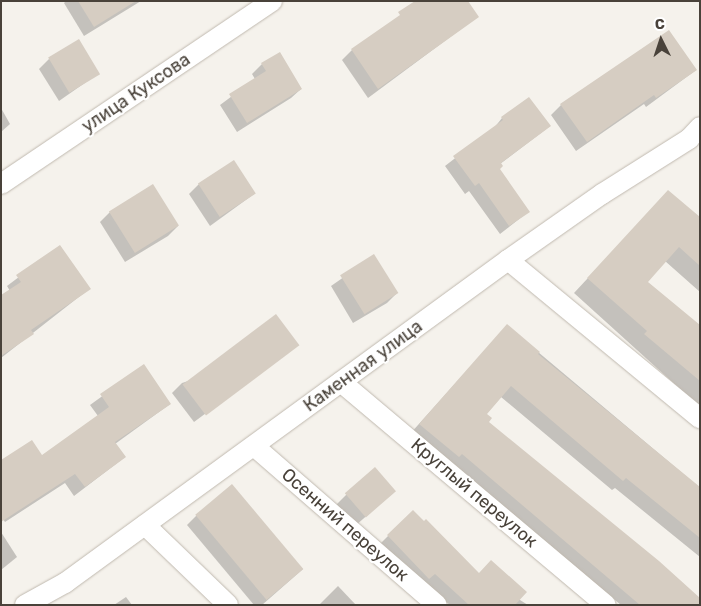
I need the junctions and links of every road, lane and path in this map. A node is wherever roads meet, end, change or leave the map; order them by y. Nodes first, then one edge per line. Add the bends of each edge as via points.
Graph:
1 (272, 1) edge
2 (696, 138) edge
3 (1, 184) edge
4 (508, 260) junction
5 (341, 382) junction
6 (700, 418) edge
7 (254, 446) junction
8 (145, 525) junction
9 (26, 605) edge
10 (228, 605) edge
11 (437, 605) edge
12 (606, 605) edge

1 - 3 street, улица Куксова
2 - 4 street, Каменная улица via 602,194
4 - 5 street, Каменная улица
4 - 6 street
5 - 7 street, Каменная улица
5 - 12 street, Круглый переулок
7 - 8 street, Каменная улица
7 - 11 street, Осенний переулок
8 - 9 street, Каменная улица via 65,583
8 - 10 street

